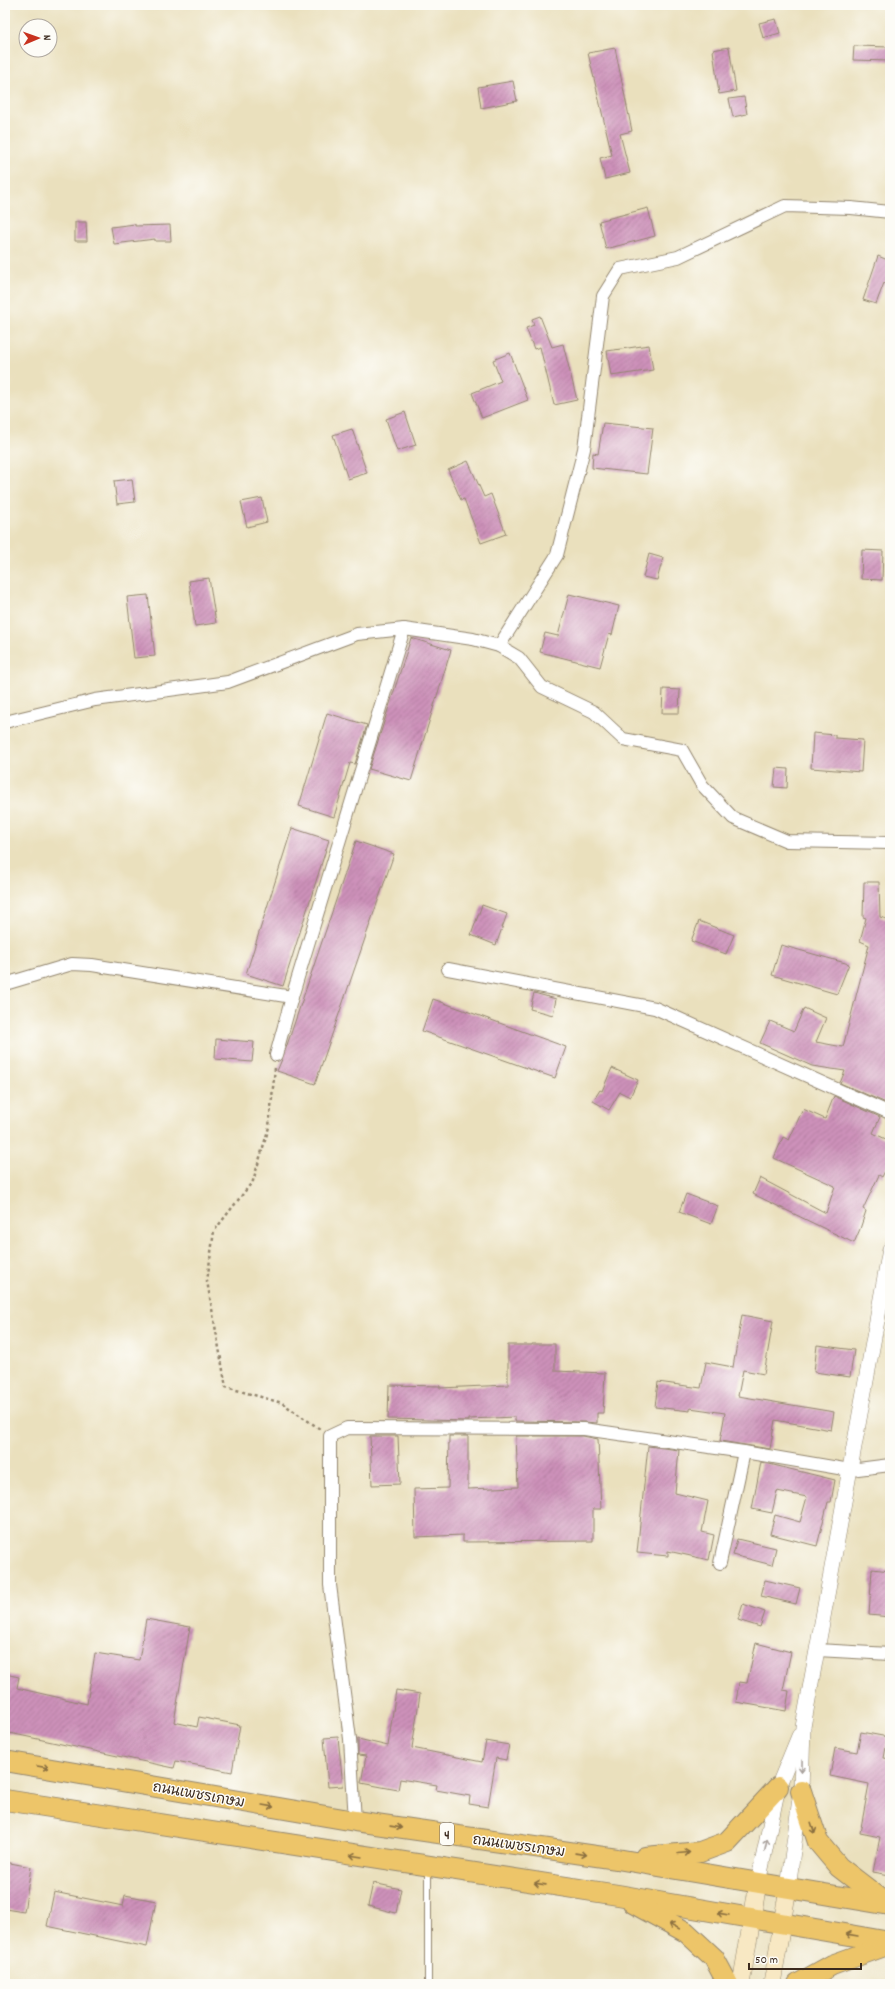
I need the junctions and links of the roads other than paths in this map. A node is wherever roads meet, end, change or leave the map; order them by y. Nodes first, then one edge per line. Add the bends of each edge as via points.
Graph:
1 (890, 212) edge
2 (404, 629) junction
3 (499, 646) junction
4 (5, 722) edge
5 (890, 843) edge
6 (448, 969) dead end
7 (5, 984) edge
8 (292, 996) junction
9 (276, 1055) road end
10 (890, 1113) edge
11 (890, 1249) edge
12 (744, 1452) junction
13 (890, 1465) edge
14 (850, 1470) junction
15 (720, 1563) dead end
16 (817, 1650) junction
17 (890, 1654) edge
18 (803, 1727) junction
19 (5, 1761) edge
20 (778, 1787) junction
21 (801, 1791) junction
22 (5, 1800) edge
23 (356, 1821) junction
24 (617, 1859) junction
25 (428, 1867) junction
26 (758, 1883) junction
27 (788, 1888) junction
28 (618, 1895) junction
29 (889, 1905) edge
30 (752, 1919) junction
31 (782, 1923) junction
32 (890, 1943) edge
33 (428, 1984) edge
34 (728, 1984) edge
35 (741, 1984) edge
36 (772, 1984) edge
37 (798, 1984) edge

1 - 3 street via 785,206 678,257 620,269 603,296 584,449 558,555
2 - 3 street via 467,638
2 - 4 street via 357,634 228,682 95,700
2 - 8 street
3 - 5 street via 519,658 542,687 594,712 623,739 682,750 702,785 733,818 786,841
6 - 10 street via 655,1008
7 - 8 street via 72,964
8 - 9 street
11 - 14 street
12 - 14 street
12 - 15 street
12 - 23 street via 584,1429 347,1428 330,1436 330,1585 350,1739
13 - 14 street
14 - 16 street
16 - 17 street
16 - 18 street
18 - 20 street
18 -> 21 street
19 -> 23 highway, ถนนเพชรเกษม / 4
24 -> 20 highway via 700,1852 726,1842
26 -> 20 street
21 - 27 street
21 -> 29 highway via 818,1842 839,1867
25 -> 22 highway
23 -> 24 highway, ถนนเพชรเกษม / 4
24 - 26 highway, ถนนเพชรเกษม / 4
28 -> 25 highway
25 - 33 lane
26 - 27 highway, ถนนเพชรเกษม / 4
26 - 30 main road
27 - 29 highway, ถนนเพชรเกษม / 4
27 - 31 main road
30 -> 28 highway
34 -> 28 highway via 714,1958 686,1932
30 - 31 highway
30 - 35 main road
32 -> 31 highway
31 - 36 main road
32 - 37 highway via 832,1965

